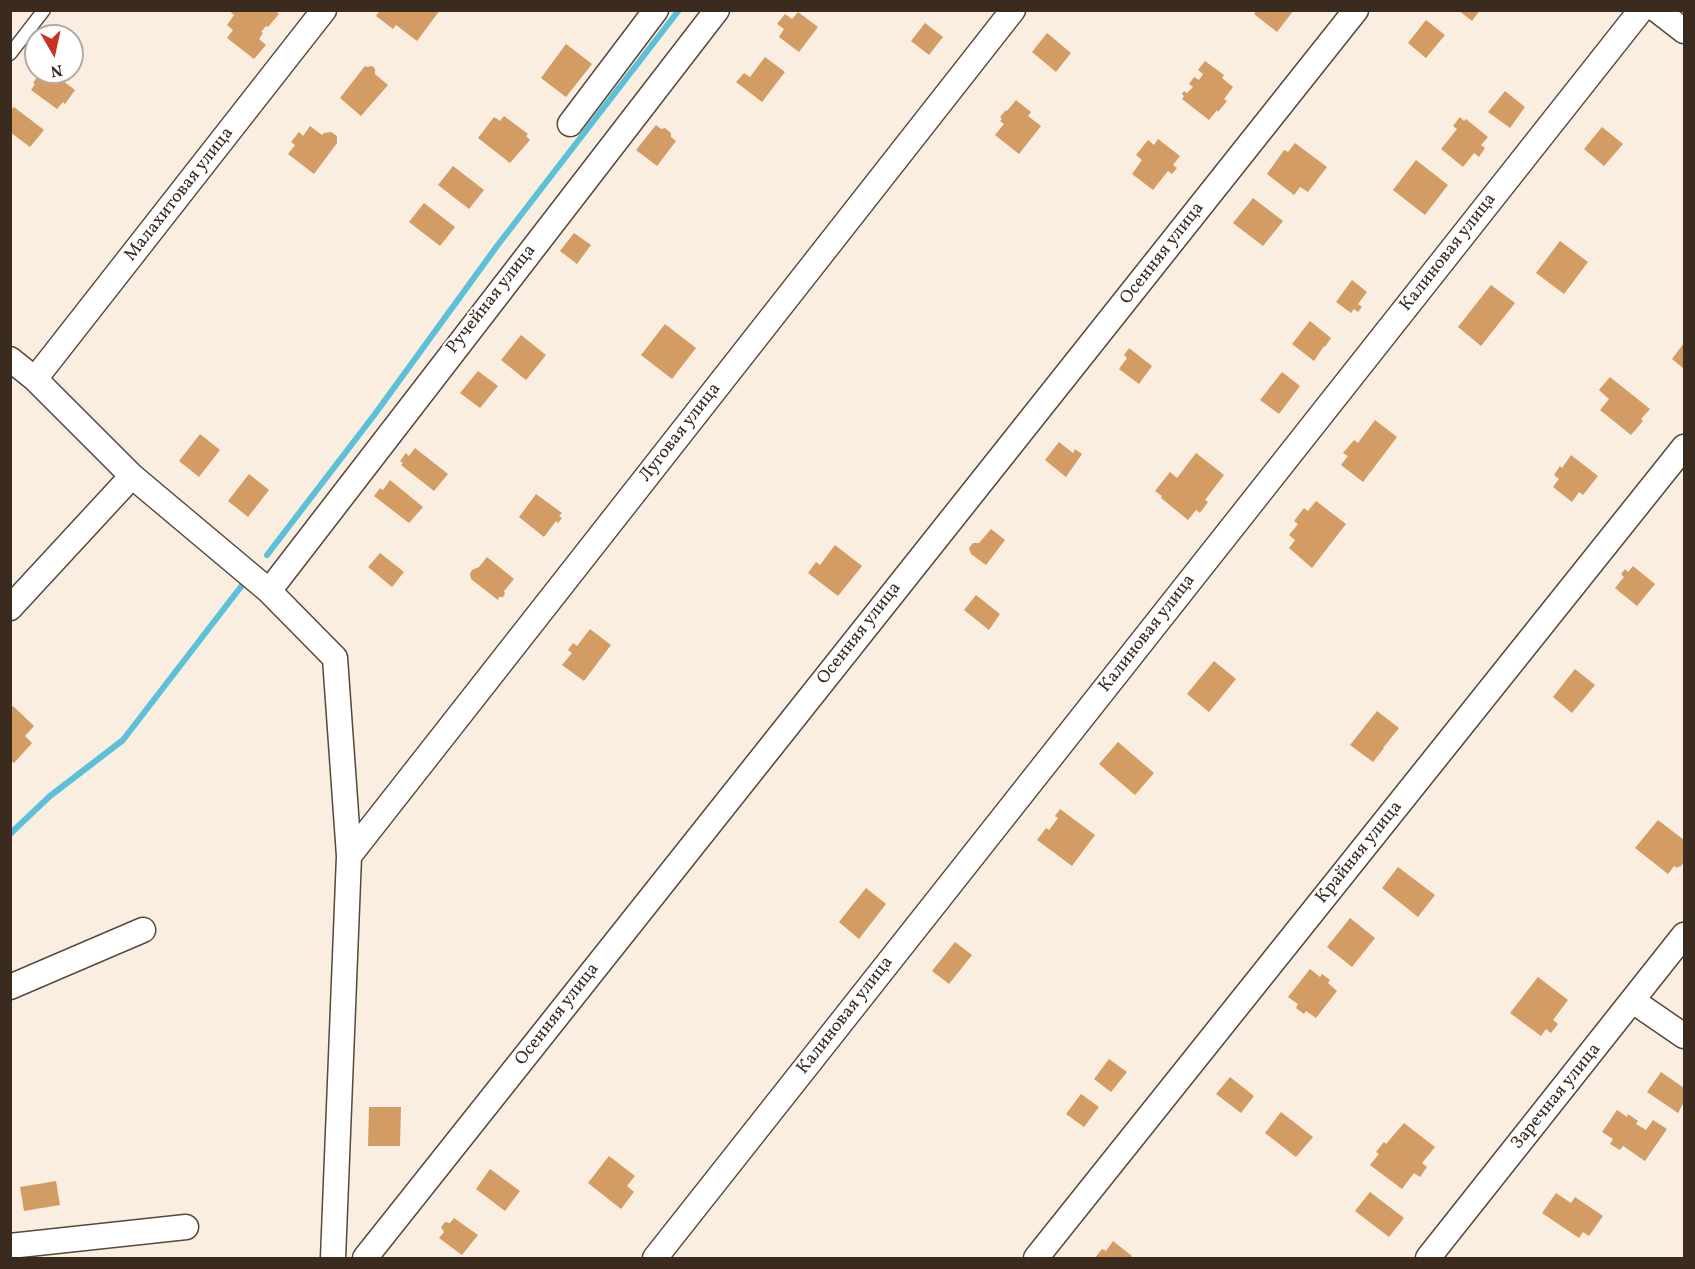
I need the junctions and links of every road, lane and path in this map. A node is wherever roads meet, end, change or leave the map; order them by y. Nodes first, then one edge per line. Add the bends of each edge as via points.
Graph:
1 (44, 10) edge
2 (324, 10) edge
3 (657, 10) edge
4 (717, 10) edge
5 (1013, 10) edge
6 (1356, 10) edge
7 (1641, 10) edge
8 (1657, 10) edge
9 (1684, 31) edge
10 (10, 54) edge
11 (570, 124) dead end
12 (10, 359) edge
13 (35, 379) junction
14 (1684, 447) edge
15 (132, 476) junction
16 (269, 591) junction
17 (10, 608) edge
18 (349, 856) junction
19 (143, 930) dead end
20 (1684, 935) edge
21 (10, 987) edge
22 (1633, 1001) junction
23 (1684, 1036) edge
24 (186, 1227) dead end
25 (10, 1246) edge
26 (1441, 1254) edge
27 (333, 1258) edge
28 (365, 1258) edge
29 (655, 1258) edge
30 (1036, 1258) edge

1 - 10 lane
2 - 13 street, Малахитовая улица
3 - 11 street
4 - 16 street, Ручейная улица
5 - 18 street, Луговая улица
6 - 28 street, Осенняя улица
7 - 29 street, Калиновая улица
8 - 9 street
12 - 13 street
13 - 15 street
14 - 30 street, Крайняя улица
15 - 16 street
15 - 17 street
16 - 18 street via 335,658
18 - 27 street
19 - 21 street
20 - 22 street, Заречная улица
22 - 23 street
22 - 26 street, Заречная улица
24 - 25 street

